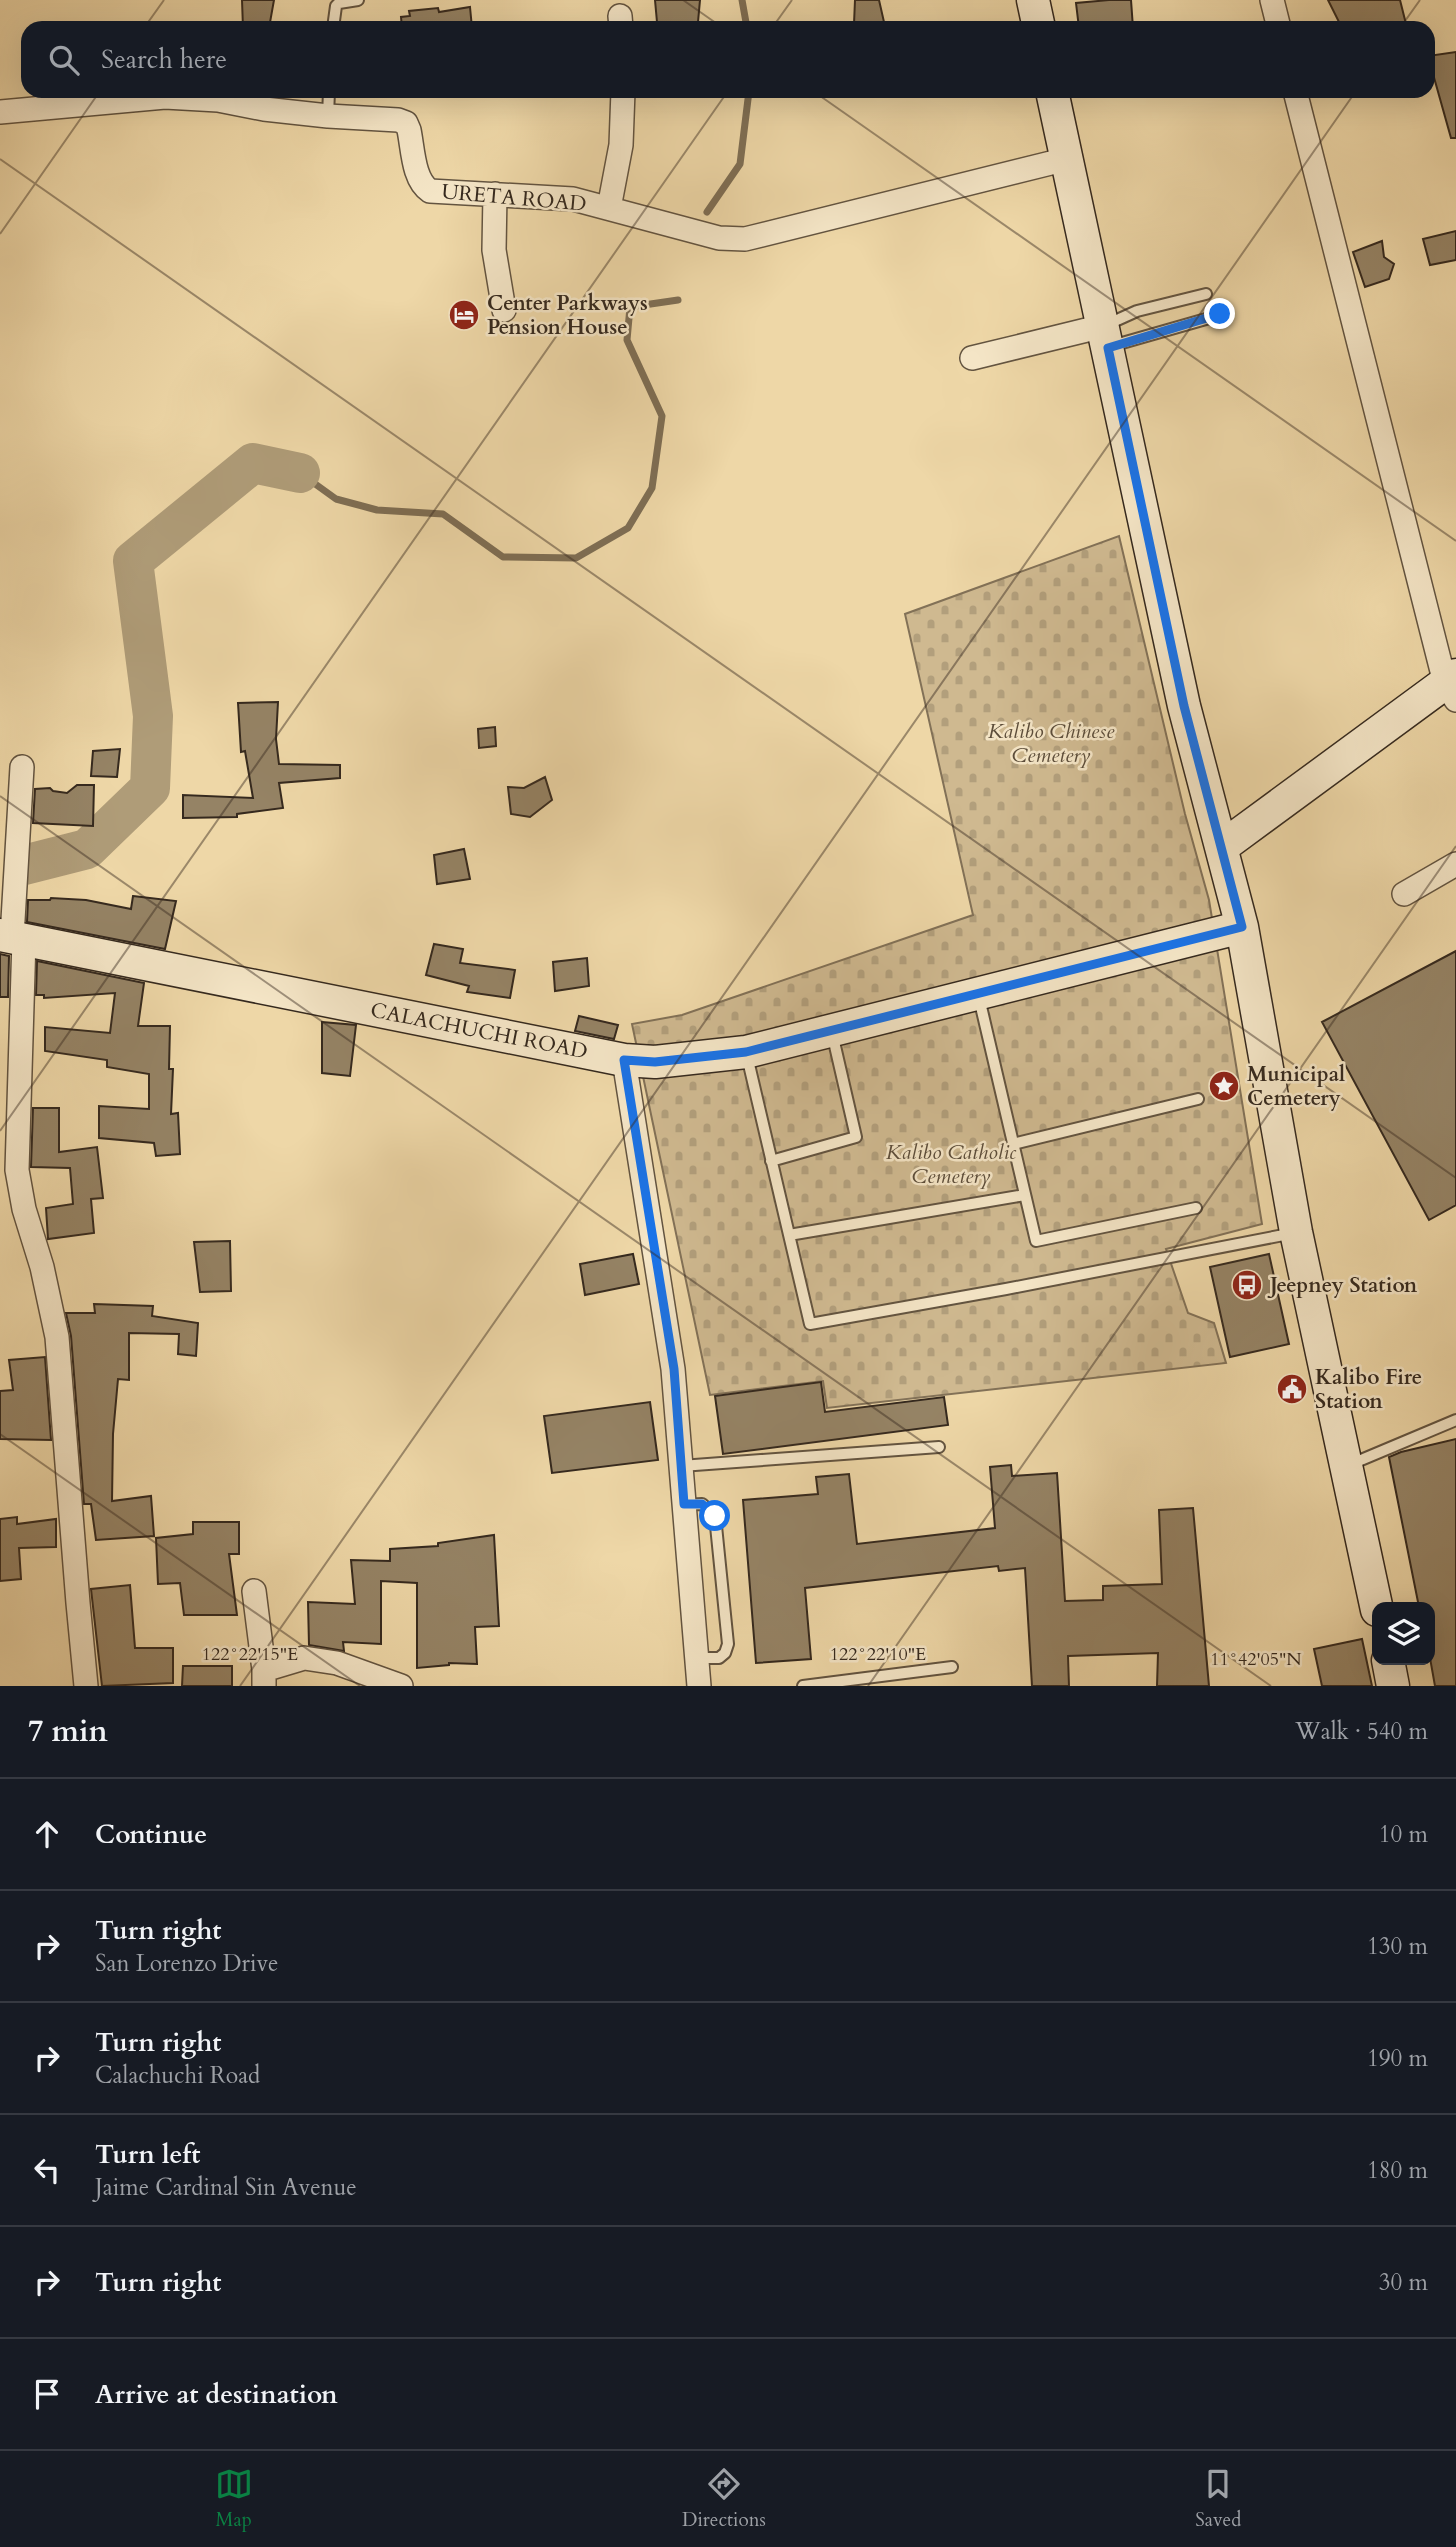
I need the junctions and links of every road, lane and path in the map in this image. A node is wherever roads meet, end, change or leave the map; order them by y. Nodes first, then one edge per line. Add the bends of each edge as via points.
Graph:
1 (358, 0) edge
2 (1033, 0) edge
3 (1272, 0) edge
4 (334, 21) edge
5 (1038, 21) edge
6 (1277, 21) edge
7 (154, 98) edge
8 (183, 98) edge
9 (329, 98) edge
10 (623, 98) edge
11 (1054, 98) edge
12 (1297, 98) edge
13 (0, 112) edge
14 (328, 117) junction
15 (1067, 159) junction
16 (495, 194) junction
17 (608, 208) junction
18 (1206, 294) dead end
19 (504, 310) dead end
20 (1220, 314) dead end
21 (1105, 337) junction
22 (972, 358) dead end
23 (1452, 686) edge
24 (22, 767) dead end
25 (1222, 847) junction
26 (1456, 864) edge
27 (1404, 894) dead end
28 (1242, 927) junction
29 (12, 937) edge
30 (978, 995) junction
31 (831, 1030) junction
32 (746, 1052) junction
33 (624, 1060) junction
34 (1198, 1099) dead end
35 (1013, 1144) junction
36 (771, 1161) junction
37 (1025, 1195) junction
38 (1196, 1208) dead end
39 (1296, 1232) junction
40 (789, 1236) junction
41 (1456, 1420) edge
42 (939, 1447) dead end
43 (681, 1466) junction
44 (1346, 1466) junction
45 (684, 1504) junction
46 (254, 1591) dead end
47 (1375, 1602) edge
48 (696, 1658) junction
49 (1389, 1665) edge
50 (952, 1667) dead end
51 (264, 1678) edge
52 (86, 1686) edge
53 (401, 1686) edge
54 (699, 1686) edge
55 (803, 1686) edge
56 (1394, 1686) edge

1 - 4 lane via 335,6
2 - 5 main road
3 - 6 street
7 - 13 street, URETA ROAD
8 - 14 street, URETA ROAD
9 - 14 lane
10 - 17 street via 621,145
11 - 15 main road
12 - 23 street
14 - 16 street, URETA ROAD via 405,123 423,186 430,191
15 - 17 street, URETA ROAD via 745,239 719,238
15 - 21 main road
16 - 17 street, URETA ROAD via 573,199
16 - 19 street via 494,250
18 - 21 lane via 1137,311
20 - 21 lane
21 - 22 street
21 - 25 main road via 1184,706
23 - 25 main road
24 - 29 street
25 - 28 main road
26 - 27 street
28 - 30 main road, CALACHUCHI ROAD
28 - 39 main road
29 - 33 main road, CALACHUCHI ROAD
29 - 52 street via 17,1170 57,1337
30 - 31 main road, CALACHUCHI ROAD
30 - 35 lane
31 - 32 main road, CALACHUCHI ROAD
31 - 36 lane via 856,1137
32 - 33 main road, CALACHUCHI ROAD via 655,1062
32 - 36 lane
33 - 43 street via 674,1369
34 - 35 lane
35 - 37 lane
36 - 40 lane
37 - 38 lane via 1035,1241
37 - 40 lane
39 - 40 lane via 810,1324
39 - 44 main road
41 - 44 lane
42 - 43 lane
43 - 45 street
44 - 47 main road
45 - 48 street
45 - 48 lane via 702,1504 715,1516 729,1644 719,1658
46 - 51 street
48 - 54 street
49 - 56 main road
50 - 55 lane
51 - 53 street via 304,1658 337,1663

